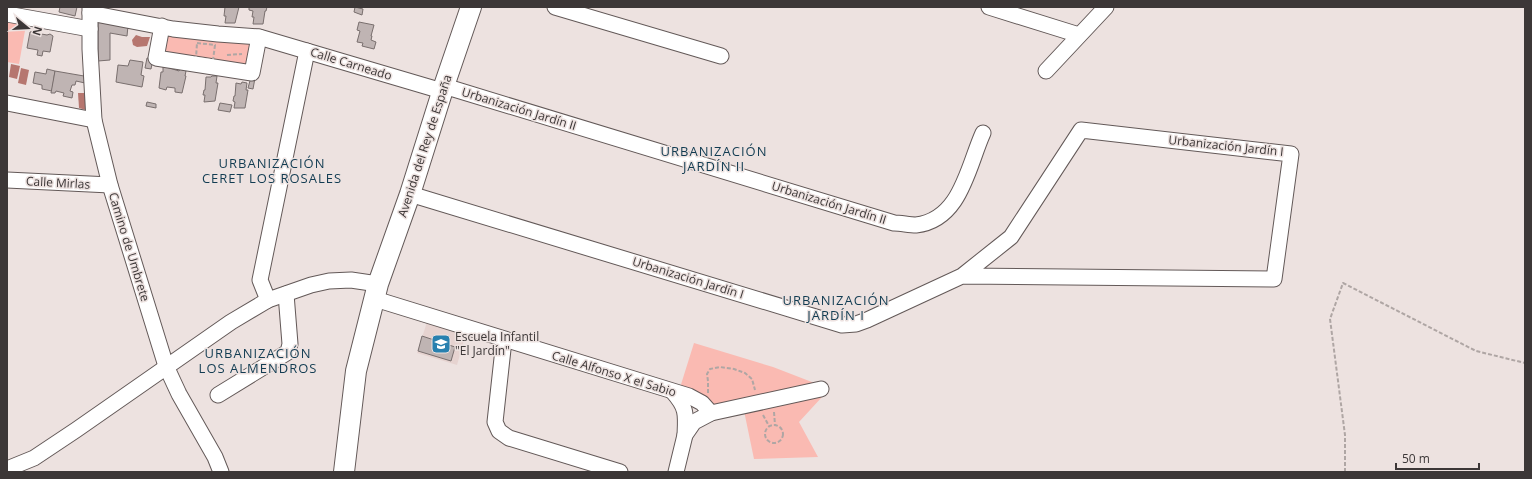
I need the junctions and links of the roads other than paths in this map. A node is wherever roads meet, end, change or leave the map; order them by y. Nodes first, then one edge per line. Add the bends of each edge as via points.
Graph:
1 (471, 7) edge
2 (555, 7) edge
3 (989, 7) edge
4 (1106, 7) edge
5 (90, 10) edge
6 (7, 14) edge
7 (162, 26) junction
8 (90, 28) junction
9 (1079, 35) junction
10 (258, 43) junction
11 (307, 51) junction
12 (721, 56) dead end
13 (1046, 71) dead end
14 (443, 89) junction
15 (7, 103) edge
16 (94, 120) junction
17 (983, 133) dead end
18 (7, 180) edge
19 (110, 185) junction
20 (410, 194) junction
21 (962, 276) junction
22 (377, 292) junction
23 (286, 294) junction
24 (268, 300) junction
25 (504, 340) junction
26 (166, 366) junction
27 (822, 389) dead end
28 (673, 392) junction
29 (218, 395) dead end
30 (706, 408) junction
31 (685, 435) junction
32 (7, 469) edge
33 (607, 470) edge
34 (221, 472) edge
35 (344, 472) edge
36 (620, 472) edge
37 (676, 472) edge

1 - 14 main road, Avenida del Rey de España
2 - 12 street
3 - 9 street
4 - 9 street
5 - 7 street, Calle Carneado
5 - 8 street, Camino de Umbrete
6 - 8 street
7 - 10 street, Calle Carneado
7 - 10 street via 156,58 252,72
8 - 16 street, Camino de Umbrete
9 - 13 street
10 - 11 street, Calle Carneado
11 - 14 street, Calle Carneado
11 - 24 street via 260,280
14 - 17 street, Urbanización Jardín II via 894,223 916,225 936,220 952,205 963,186
14 - 20 main road, Avenida del Rey de España
15 - 16 street
16 - 19 street, Camino de Umbrete
18 - 19 street, Calle Mirlas
19 - 26 street, Camino de Umbrete
20 - 21 street, Urbanización Jardín I via 842,325 867,320
20 - 22 main road, Avenida del Rey de España
21 - 21 street, Urbanización Jardín I via 1011,237 1081,130 1291,154 1274,279
22 - 23 street, Calle Alfonso X el Sabio via 351,280 329,281
22 - 25 street, Calle Alfonso X el Sabio
22 - 35 main road, Avenida del Rey de España via 356,371
23 - 24 street, Calle Alfonso X el Sabio
23 - 29 street via 290,344 288,352
24 - 26 street, Calle Alfonso X el Sabio
25 - 28 street, Calle Alfonso X el Sabio
25 - 33 street via 495,422 499,431 509,438
26 - 32 street, Calle Alfonso X el Sabio via 34,458
26 - 34 street, Camino de Umbrete
27 - 30 street via 759,403
28 - 30 street, Calle Alfonso X el Sabio via 689,396
28 - 31 street via 683,404
30 - 31 street
31 - 37 street
33 - 36 street

